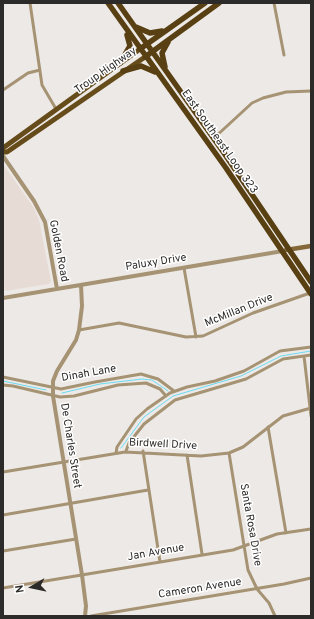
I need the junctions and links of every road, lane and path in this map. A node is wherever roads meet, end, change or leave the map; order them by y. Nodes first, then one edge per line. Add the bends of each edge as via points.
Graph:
1 (30, 3) edge
2 (108, 3) edge
3 (118, 3) edge
4 (206, 3) edge
5 (219, 3) edge
6 (274, 3) edge
7 (198, 5) edge
8 (123, 25) junction
9 (135, 26) junction
10 (168, 29) junction
11 (170, 38) junction
12 (147, 44) junction
13 (140, 49) junction
14 (152, 52) junction
15 (284, 55) dead end
16 (145, 56) junction
17 (120, 63) junction
18 (40, 70) junction
19 (123, 71) junction
20 (166, 71) junction
21 (157, 73) junction
22 (3, 90) edge
23 (311, 91) edge
24 (56, 110) junction
25 (214, 138) junction
26 (3, 148) edge
27 (3, 154) edge
28 (311, 246) edge
29 (289, 250) junction
30 (282, 251) junction
31 (184, 268) junction
32 (311, 282) edge
33 (81, 285) junction
34 (57, 289) junction
35 (311, 293) edge
36 (3, 298) edge
37 (79, 330) junction
38 (196, 337) junction
39 (311, 347) edge
40 (311, 355) edge
41 (304, 356) junction
42 (3, 377) edge
43 (3, 385) edge
44 (53, 387) junction
45 (174, 391) junction
46 (53, 396) junction
47 (166, 396) junction
48 (310, 408) edge
49 (311, 416) edge
50 (268, 427) junction
51 (126, 452) junction
52 (143, 452) junction
53 (116, 453) junction
54 (229, 453) junction
55 (186, 455) junction
56 (63, 462) junction
57 (3, 472) edge
58 (148, 490) junction
59 (70, 504) junction
60 (3, 515) edge
61 (311, 529) edge
62 (286, 533) junction
63 (76, 539) junction
64 (245, 546) junction
65 (3, 551) edge
66 (202, 554) junction
67 (160, 562) junction
68 (82, 575) junction
69 (311, 578) edge
70 (3, 588) edge
71 (257, 589) junction
72 (85, 616) edge
73 (90, 616) edge
74 (275, 616) edge

1 - 18 street
2 - 8 highway, East Southeast Loop 323
3 - 9 highway, East Southeast Loop 323
4 - 7 highway, Troup Highway
5 - 11 highway, Troup Highway
6 - 15 street
7 - 10 highway, Troup Highway
8 - 13 highway, East Southeast Loop 323
8 - 17 highway via 130,46
9 - 10 highway via 150,33
9 - 12 highway, East Southeast Loop 323
10 - 12 highway, Troup Highway
11 - 14 highway, Troup Highway
11 - 20 highway via 162,53
12 - 13 highway, Troup Highway
12 - 14 highway, East Southeast Loop 323
13 - 16 highway, East Southeast Loop 323
13 - 17 main road, Troup Highway
14 - 16 highway, Troup Highway
14 - 20 highway, East Southeast Loop 323
16 - 19 main road, Troup Highway
16 - 21 highway, East Southeast Loop 323
17 - 24 main road, Troup Highway
18 - 22 street via 28,73
18 - 24 street via 45,93
19 - 21 highway via 141,66
19 - 27 main road, Troup Highway
20 - 25 highway, East Southeast Loop 323
21 - 30 highway, East Southeast Loop 323
23 - 25 street via 286,92 252,103
24 - 26 main road, Troup Highway
25 - 29 highway, East Southeast Loop 323
27 - 34 street, Golden Road via 32,197 45,222
28 - 29 main road, Paluxy Drive
29 - 30 main road, Paluxy Drive
29 - 32 highway, East Southeast Loop 323
30 - 31 street, Paluxy Drive
30 - 35 highway, East Southeast Loop 323
31 - 33 street, Paluxy Drive
31 - 38 street
33 - 34 street, Paluxy Drive
33 - 37 street, De Charles Street
34 - 36 street, Paluxy Drive
35 - 38 street, McMillan Drive via 253,313 210,334
37 - 38 street, McMillan Drive via 118,323 178,336
37 - 44 street, De Charles Street via 76,340 57,371
39 - 45 street via 280,351 244,371
40 - 41 street
41 - 48 street
41 - 51 street via 283,359 246,379 175,400 144,424 128,443
42 - 44 street, Dinah Lane
43 - 46 street, Dinah Lane
44 - 45 street, Dinah Lane via 69,388 141,374 158,379
44 - 46 street, De Charles Street
45 - 47 street
46 - 47 street, Dinah Lane via 74,396 101,388 138,383 153,385
46 - 56 street, De Charles Street
47 - 53 street via 136,419 117,447
48 - 49 street
48 - 50 street, Birdwell Drive via 287,414
50 - 54 street, Birdwell Drive via 243,447
50 - 62 street
51 - 52 street, Birdwell Drive
51 - 53 street, Birdwell Drive
52 - 55 street, Birdwell Drive
52 - 58 street
53 - 56 street, Birdwell Drive
54 - 55 street, Birdwell Drive
54 - 64 street, Santa Rosa Drive
55 - 66 street
56 - 57 street, Birdwell Drive
56 - 59 street, De Charles Street
58 - 59 street
58 - 67 street
59 - 60 street
59 - 63 street, De Charles Street
61 - 62 street, Jan Avenue
62 - 64 street, Jan Avenue
63 - 65 street
63 - 68 street, De Charles Street
64 - 66 street, Jan Avenue
64 - 71 street, Santa Rosa Drive via 248,570
66 - 67 street, Jan Avenue
67 - 68 street, Jan Avenue
68 - 70 street, Jan Avenue
68 - 72 street, De Charles Street
69 - 71 street, Cameron Avenue
71 - 73 street, Cameron Avenue
71 - 74 street, Santa Rosa Drive via 269,603

